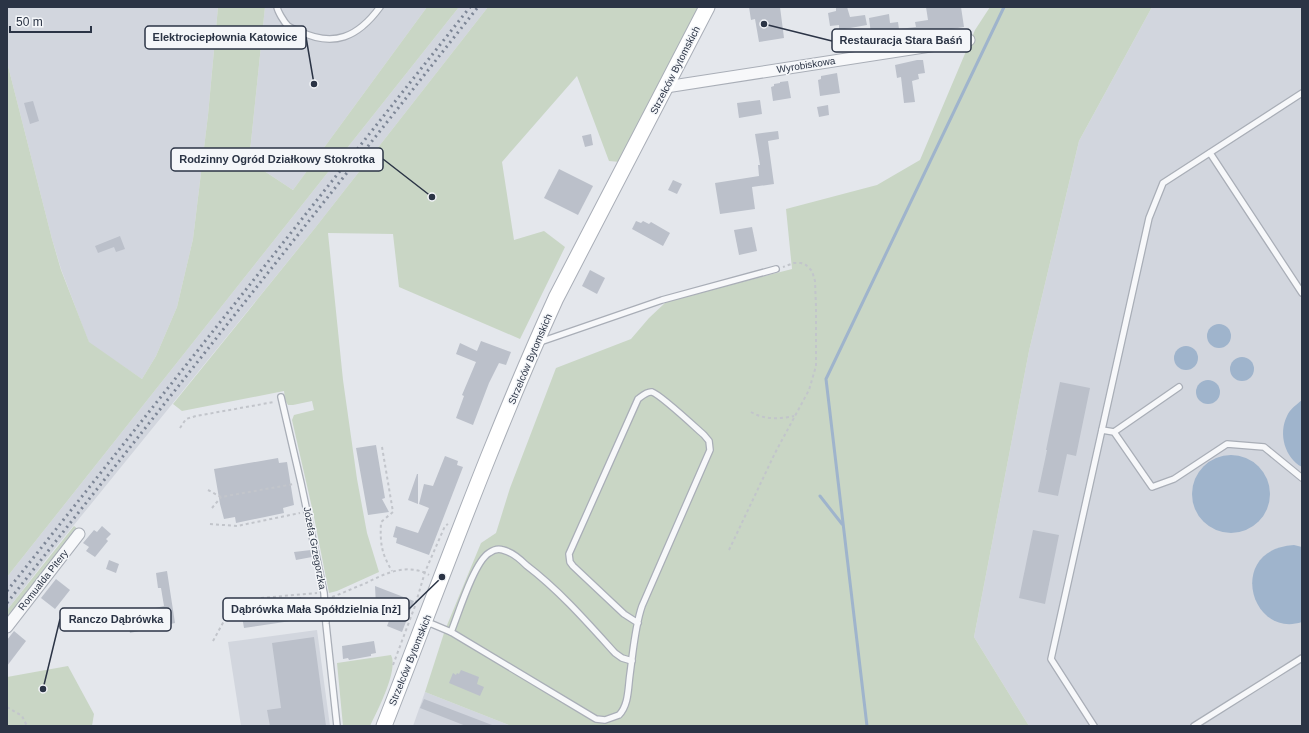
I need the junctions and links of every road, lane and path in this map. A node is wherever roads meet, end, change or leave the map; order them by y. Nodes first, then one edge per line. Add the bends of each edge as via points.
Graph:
1 (277, 7) edge
2 (380, 7) edge
3 (707, 7) edge
4 (969, 40) dead end
5 (666, 87) junction
6 (1302, 93) edge
7 (1210, 153) junction
8 (776, 269) joint
9 (1302, 293) edge
10 (536, 343) junction
11 (1179, 387) dead end
12 (282, 399) joint
13 (751, 412) dead end
14 (794, 416) junction
15 (180, 428) dead end
16 (1102, 430) junction
17 (1114, 432) junction
18 (382, 447) dead end
19 (1302, 478) edge
20 (301, 483) junction
21 (208, 490) dead end
22 (221, 497) junction
23 (212, 508) dead end
24 (307, 511) junction
25 (450, 522) dead end
26 (210, 524) dead end
27 (80, 534) dead end
28 (729, 550) dead end
29 (392, 571) junction
30 (425, 572) junction
31 (440, 581) junction
32 (324, 596) junction
33 (261, 598) dead end
34 (247, 605) dead end
35 (638, 623) junction
36 (424, 624) junction
37 (7, 627) edge
38 (451, 632) junction
39 (213, 641) dead end
40 (1302, 658) edge
41 (632, 661) junction
42 (392, 671) dead end
43 (7, 707) edge
44 (27, 726) edge
45 (337, 726) edge
46 (384, 726) edge
47 (1094, 726) edge
48 (1194, 726) edge

1 - 2 lane via 288,26 322,40 340,39 361,28
3 - 5 street, Strzelców Bytomskich
4 - 5 street, Wyrobiskowa
5 - 10 street, Strzelców Bytomskich via 556,298
6 - 7 lane
7 - 9 lane
7 - 16 lane via 1163,183 1148,218
8 - 10 lane via 662,300
8 - 14 path via 801,263 812,271 815,281 816,366 809,390
10 - 31 street, Strzelców Bytomskich
11 - 17 lane
12 - 15 path via 196,416 186,419
12 - 20 lane, Józefa Grzegorzka
13 - 14 path via 758,417
14 - 28 path
16 - 17 lane
16 - 47 lane via 1051,659
17 - 19 lane via 1152,487 1174,480 1227,444 1264,446
18 - 29 path via 393,512 381,522 380,539 382,552
20 - 22 path
20 - 24 lane, Józefa Grzegorzka
21 - 22 path
22 - 23 path
24 - 26 path via 237,526
24 - 32 lane, Józefa Grzegorzka
25 - 30 path via 445,526
27 - 37 street, Romualda Pitery
29 - 30 path via 404,569
29 - 32 path via 344,592
30 - 31 path
30 - 42 path
31 - 36 street, Strzelców Bytomskich
32 - 33 path
32 - 45 lane, Józefa Grzegorzka
34 - 39 path via 230,610
35 - 35 lane via 642,606 710,450 709,441 704,435 652,392 638,399 569,554 573,566 624,614
35 - 41 lane
36 - 38 lane via 432,624
36 - 46 street, Strzelców Bytomskich
38 - 41 lane via 601,720 615,718 622,712
38 - 41 lane via 478,566 487,554 501,549 511,553 545,579 615,654
40 - 48 lane
43 - 44 path via 22,716

